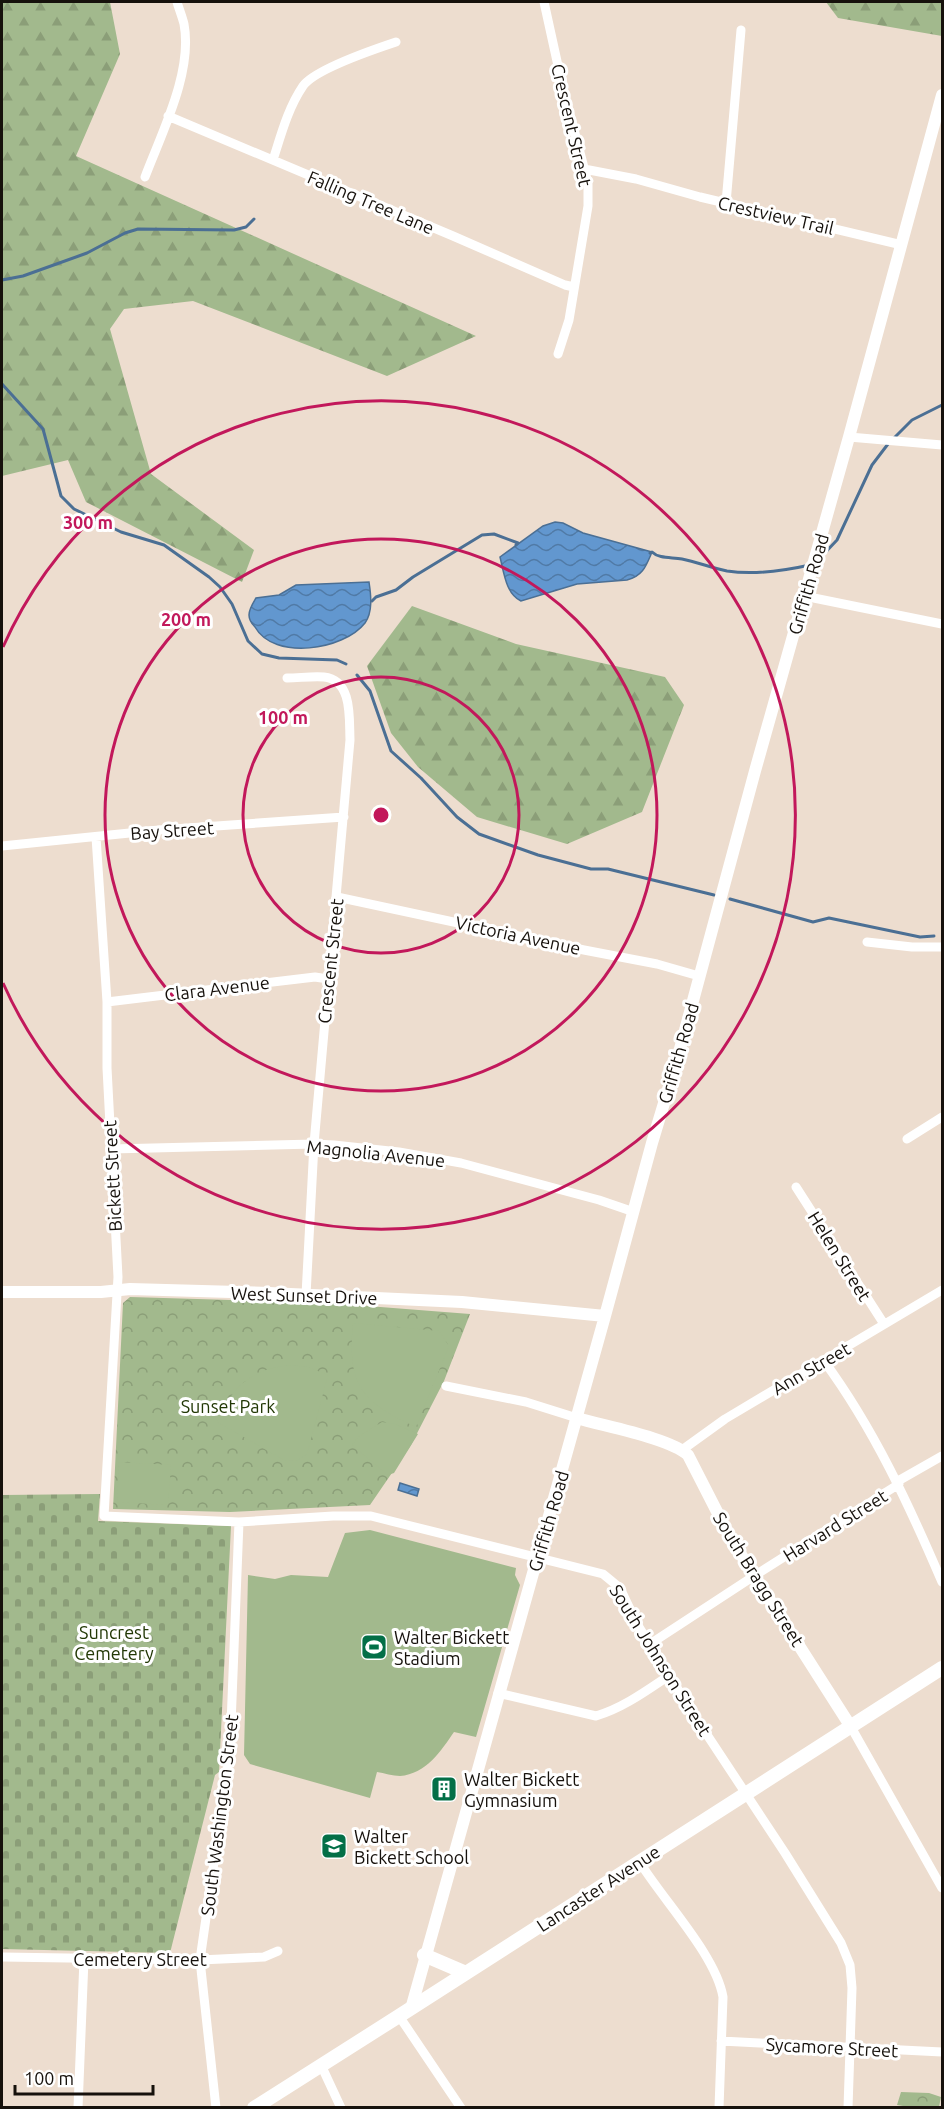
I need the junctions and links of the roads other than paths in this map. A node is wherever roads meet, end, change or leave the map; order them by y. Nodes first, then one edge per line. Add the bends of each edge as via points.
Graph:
1 (177, 2) edge
2 (544, 2) edge
3 (741, 30) dead end
4 (396, 42) dead end
5 (942, 95) edge
6 (168, 116) junction
7 (273, 160) junction
8 (584, 169) junction
9 (145, 177) dead end
10 (726, 203) junction
11 (902, 245) junction
12 (574, 287) junction
13 (558, 354) dead end
14 (849, 437) junction
15 (942, 446) edge
16 (804, 596) junction
17 (942, 624) edge
18 (286, 678) dead end
19 (344, 817) junction
20 (96, 837) junction
21 (2, 846) edge
22 (337, 897) junction
23 (867, 942) dead end
24 (942, 947) edge
25 (699, 976) junction
26 (328, 979) junction
27 (107, 1002) junction
28 (942, 1118) edge
29 (907, 1139) dead end
30 (314, 1144) junction
31 (111, 1149) junction
32 (796, 1186) dead end
33 (634, 1212) junction
34 (117, 1290) junction
35 (942, 1290) edge
36 (2, 1292) edge
37 (306, 1295) junction
38 (606, 1316) junction
39 (884, 1324) junction
40 (824, 1361) junction
41 (446, 1386) dead end
42 (577, 1418) junction
43 (682, 1450) junction
44 (942, 1456) edge
45 (899, 1483) junction
46 (104, 1516) joint
47 (239, 1522) junction
48 (538, 1557) junction
49 (754, 1575) junction
50 (942, 1582) edge
51 (650, 1644) junction
52 (942, 1668) edge
53 (670, 1676) junction
54 (498, 1693) junction
55 (851, 1726) junction
56 (747, 1793) junction
57 (639, 1861) junction
58 (942, 1888) edge
59 (278, 1951) dead end
60 (424, 1955) junction
61 (2, 1957) edge
62 (84, 1959) junction
63 (200, 1960) junction
64 (466, 1973) junction
65 (405, 2013) junction
66 (721, 2041) junction
67 (850, 2049) junction
68 (942, 2052) edge
69 (321, 2065) junction
70 (78, 2108) edge
71 (216, 2108) edge
72 (254, 2108) edge
73 (341, 2108) edge
74 (461, 2108) edge
75 (719, 2108) edge
76 (848, 2108) edge

1 - 6 street via 184,26 184,64
2 - 8 street, Crescent Street
3 - 10 street
4 - 7 street via 373,49 305,84 291,107
5 - 11 street, Griffith Road
6 - 7 street, Falling Tree Lane
6 - 9 street
7 - 12 street, Falling Tree Lane
8 - 10 street, Crestview Trail
8 - 12 street, Crescent Street via 588,206
10 - 11 street, Crestview Trail
11 - 14 street, Griffith Road
12 - 13 street, Crescent Street
14 - 15 street
14 - 16 street, Griffith Road
16 - 17 street
16 - 25 street, Griffith Road
18 - 19 street, Crescent Street via 324,677 341,684 349,712 350,740
19 - 20 street, Bay Street
19 - 22 street, Crescent Street
20 - 21 street, Bay Street
20 - 27 street, Bickett Street
22 - 25 street, Victoria Avenue
22 - 26 street, Crescent Street
23 - 24 street
25 - 33 street, Griffith Road
26 - 27 street, Clara Avenue via 315,977
26 - 30 street, Crescent Street
27 - 31 street, Bickett Street
28 - 29 street
30 - 31 street, Magnolia Avenue
30 - 33 street, Magnolia Avenue via 461,1163
30 - 37 street, Crescent Street
31 - 34 street, Bickett Street
32 - 39 street, Helen Street
33 - 38 street, Griffith Road
34 - 36 street, West Sunset Drive
34 - 37 street, West Sunset Drive
34 - 46 street, Bickett Street
35 - 39 street, Ann Street
37 - 38 street, West Sunset Drive via 462,1302
38 - 42 street, Griffith Road
39 - 40 street, Ann Street
40 - 43 street, Ann Street via 725,1419
40 - 45 street
41 - 42 street via 526,1402
42 - 43 street
42 - 48 street, Griffith Road
43 - 49 street, South Bragg Street via 696,1468
44 - 45 street, Harvard Street
45 - 49 street, Harvard Street
45 - 50 street
46 - 47 street, South Johnson Street
47 - 48 street, South Johnson Street via 371,1516
47 - 63 street, South Washington Street via 230,1750
48 - 51 street, South Johnson Street via 603,1574 612,1580
48 - 54 street, Griffith Road
49 - 51 street, Harvard Street
49 - 55 street, South Bragg Street
51 - 53 street, South Johnson Street
52 - 55 main road, Lancaster Avenue
53 - 54 street via 631,1701 596,1716
53 - 56 street, South Johnson Street
54 - 60 street, Griffith Road
55 - 56 main road, Lancaster Avenue
55 - 58 street, South Bragg Street
56 - 57 main road, Lancaster Avenue
56 - 67 street, South Johnson Street via 850,1965
57 - 64 main road, Lancaster Avenue
57 - 66 street via 720,1984
59 - 63 street, Cemetery Street via 264,1957
60 - 64 main road
60 - 65 street, Griffith Road
61 - 62 street, Cemetery Street
62 - 63 street, Cemetery Street
62 - 70 street
63 - 71 street, South Washington Street
64 - 65 main road, Lancaster Avenue
65 - 69 main road, Lancaster Avenue
65 - 74 street
66 - 67 street, Sycamore Street
66 - 75 street
67 - 68 street, Sycamore Street
67 - 76 street, South Johnson Street
69 - 72 main road, Lancaster Avenue
69 - 73 street

